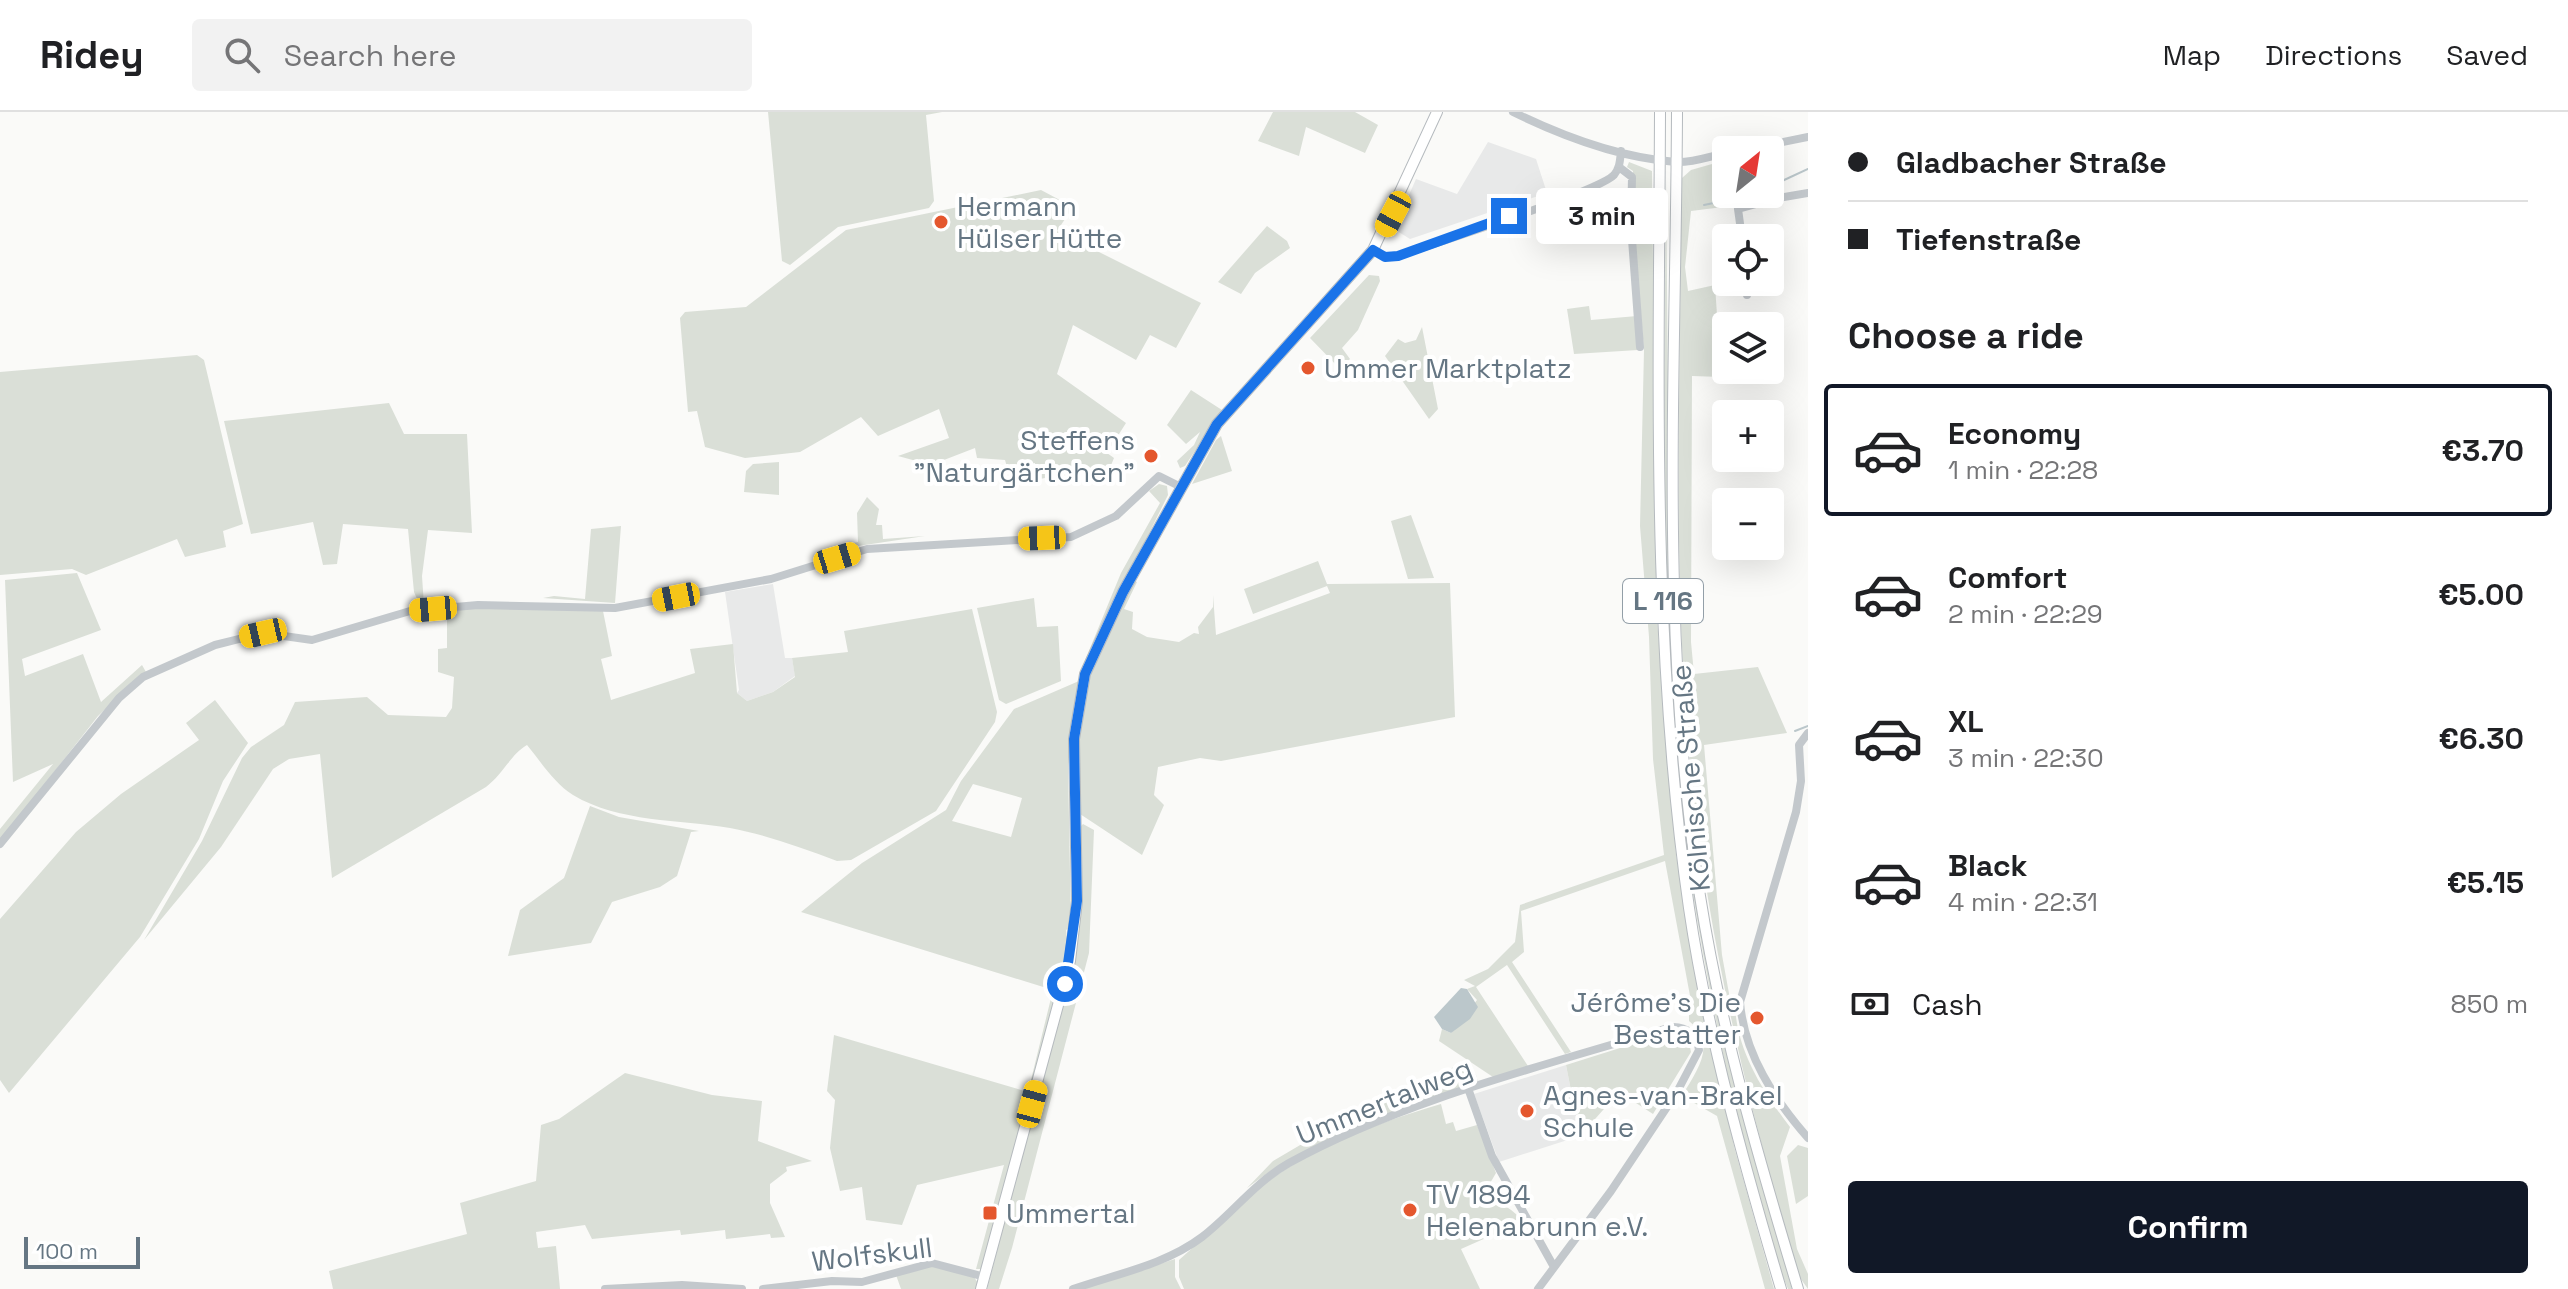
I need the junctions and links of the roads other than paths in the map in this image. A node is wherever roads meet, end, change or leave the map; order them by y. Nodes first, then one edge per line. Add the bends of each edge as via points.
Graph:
1 (1437, 112) edge
2 (1513, 112) edge
3 (1660, 112) edge
4 (1677, 112) edge
5 (1528, 115) edge
6 (1808, 137) edge
7 (1784, 142) edge
8 (1621, 151) junction
9 (1712, 156) edge
10 (1660, 158) junction
11 (1677, 162) junction
12 (1619, 167) junction
13 (1808, 193) edge
14 (1784, 197) edge
15 (1373, 250) junction
16 (1640, 347) dead end
17 (1181, 487) junction
18 (1808, 733) edge
19 (0, 844) edge
20 (1469, 1091) junction
21 (1808, 1138) edge
22 (1554, 1267) junction
23 (985, 1277) junction
24 (605, 1289) edge
25 (742, 1289) edge
26 (763, 1289) edge
27 (981, 1289) edge
28 (1073, 1289) edge
29 (1538, 1289) edge
30 (1781, 1289) edge
31 (1798, 1289) edge

1 - 15 main road
2 - 5 street
3 - 10 main road, Kölnische Straße / L 116
4 - 11 main road, Kölnische Straße / L 116
5 - 8 street
6 - 7 street
8 - 10 street
8 - 12 street
9 - 11 street
10 - 11 street
10 - 30 main road, Kölnische Straße / L 116 via 1663,625 1671,758 1690,909 1715,1039
11 - 31 main road, Kölnische Straße / L 116 via 1673,548 1685,757 1700,896 1731,1053
12 - 15 street via 1612,177 1580,191 1398,256 1385,257
12 - 16 street via 1632,177
13 - 14 street
15 - 17 main road via 1223,416
17 - 19 street via 1159,476 1116,516 1071,537 867,549 771,579 615,608 518,605 410,611 312,640 263,633 215,645 143,677 119,698
17 - 23 main road via 1085,674 1074,739 1077,901 1070,961
18 - 21 street via 1799,745 1796,812 1740,1002 1763,1076
20 - 22 street via 1492,1156
20 - 22 street, Ummertalweg via 1671,1027 1692,1033 1698,1044 1698,1055 1677,1092
20 - 28 street, Ummertalweg via 1345,1136 1287,1164 1177,1254
22 - 29 street
23 - 26 street, Wolfskull via 932,1263 862,1282
23 - 27 main road
24 - 25 street

